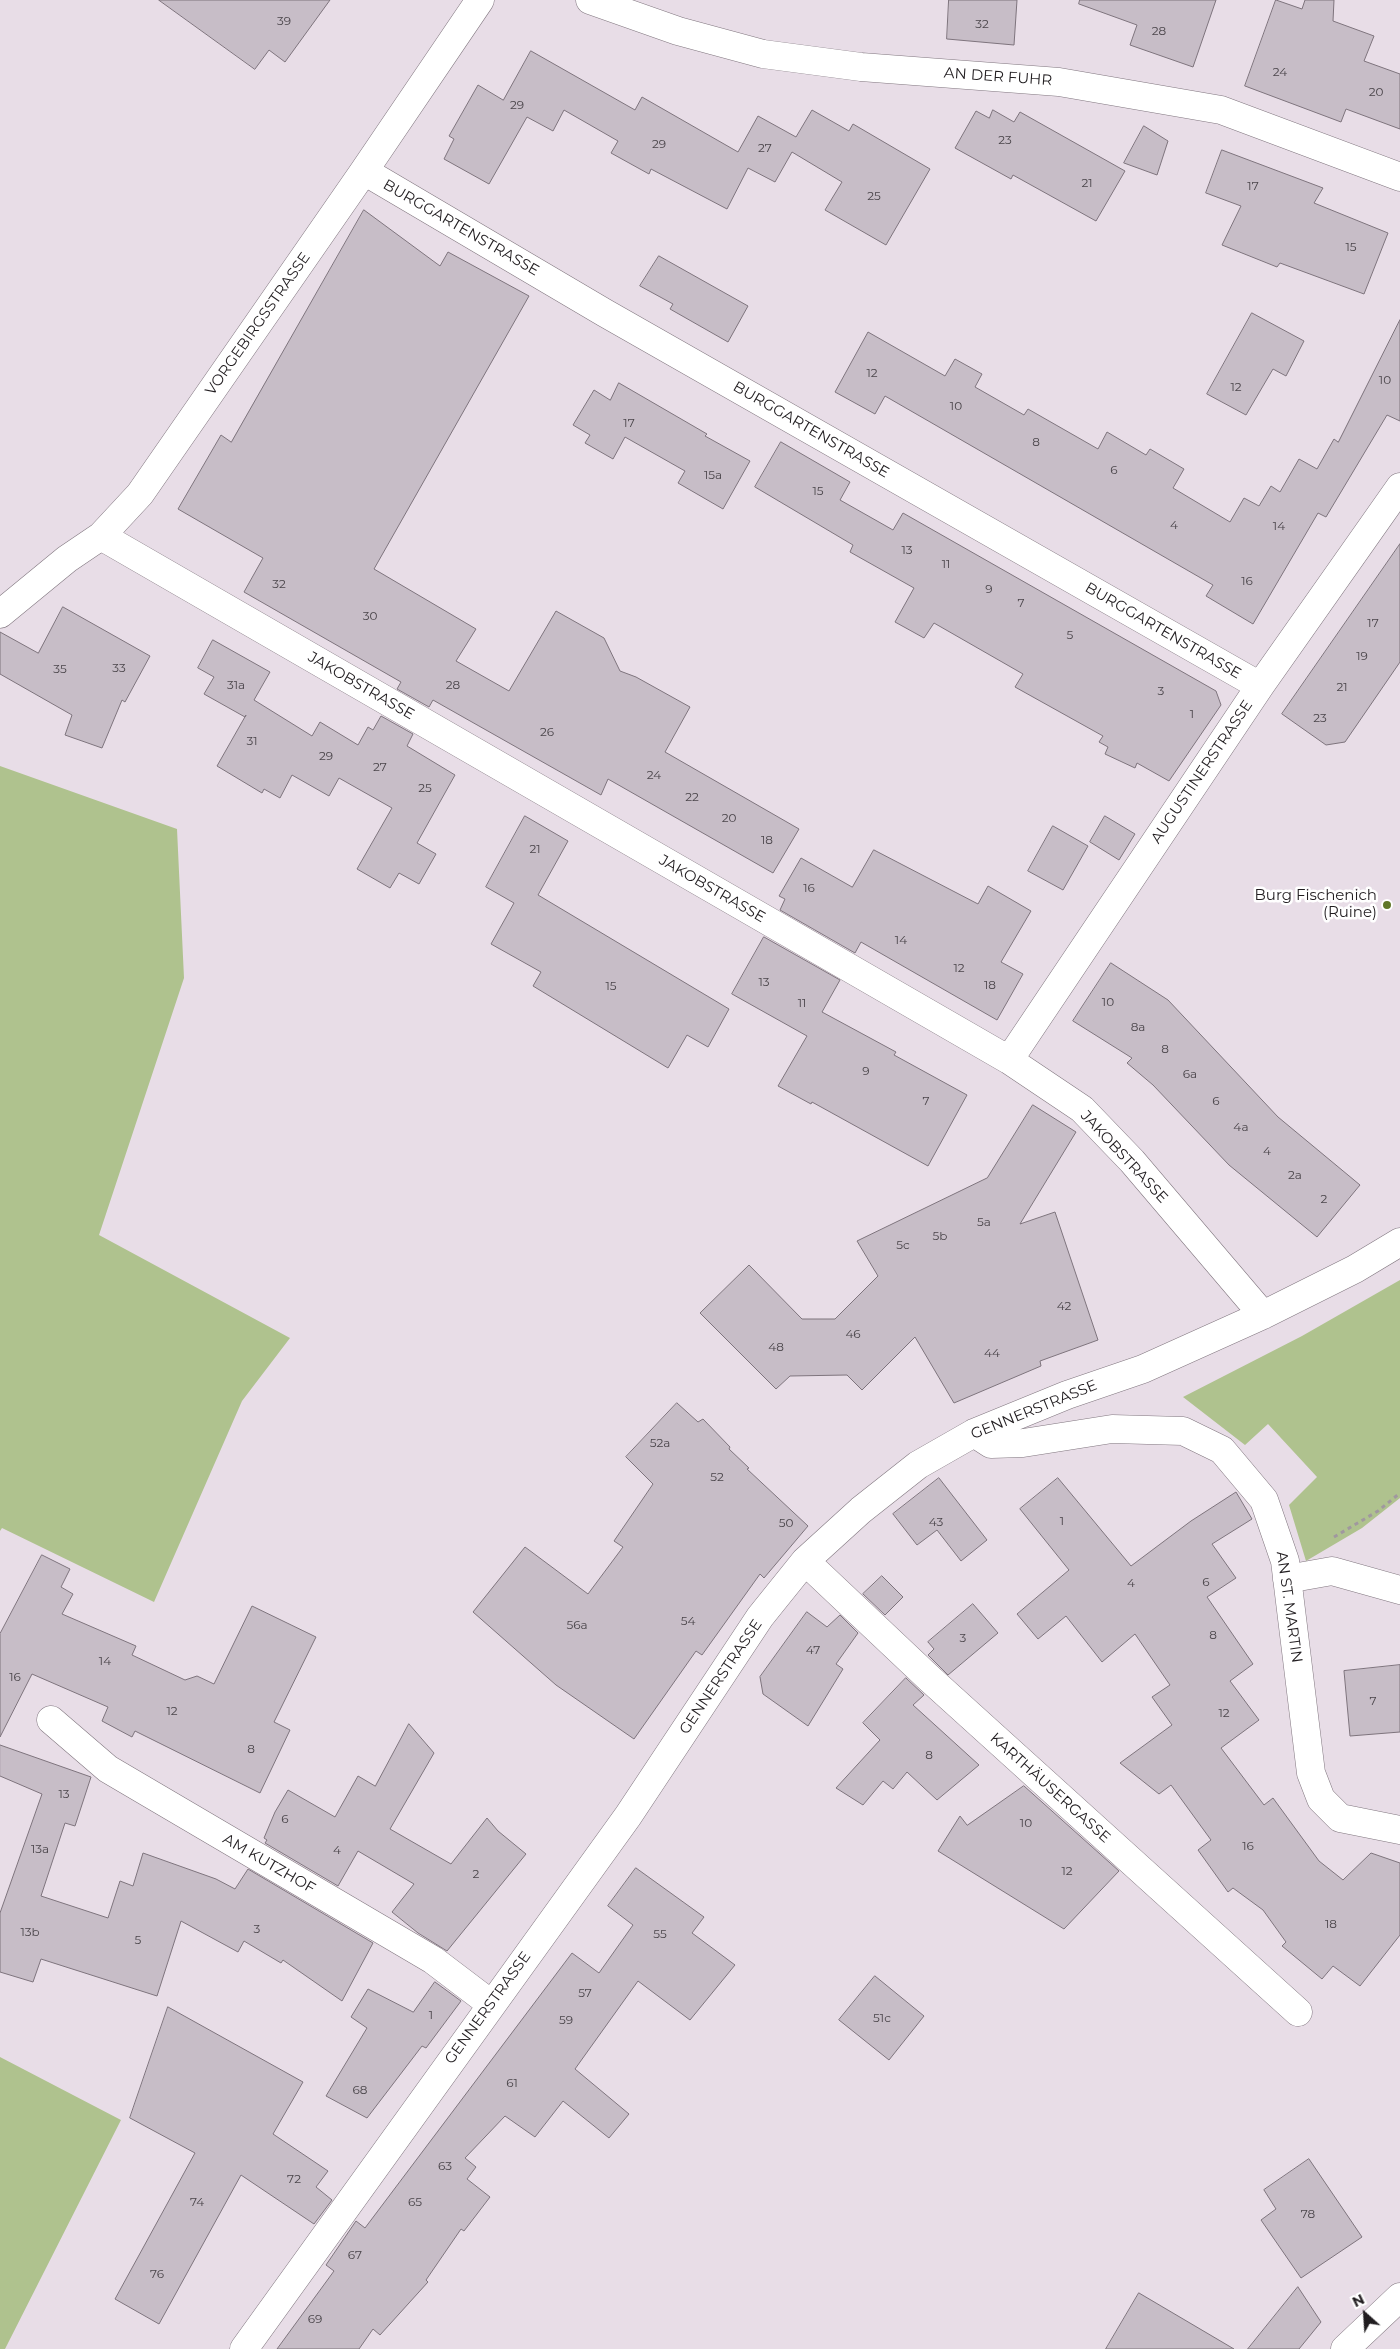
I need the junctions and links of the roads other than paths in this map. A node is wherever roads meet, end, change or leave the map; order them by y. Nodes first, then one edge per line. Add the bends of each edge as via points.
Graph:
1 (480, 0) edge
2 (590, 0) edge
3 (364, 171) junction
4 (1400, 177) edge
5 (1400, 487) edge
6 (101, 536) junction
7 (0, 614) edge
8 (1260, 686) junction
9 (1009, 1060) junction
10 (1400, 1242) edge
11 (1263, 1315) junction
12 (974, 1433) junction
13 (805, 1561) junction
14 (1287, 1579) junction
15 (1400, 1590) edge
16 (51, 1720) dead end
17 (1400, 1830) edge
18 (491, 2004) junction
19 (1298, 2012) dead end
20 (1400, 2297) edge
21 (244, 2349) edge
22 (1345, 2349) edge

1 - 3 street, VORGEBIRGSSTRASSE
2 - 4 street, AN DER FUHR via 678,31 763,54 861,66 1059,82 1221,110
3 - 6 street, VORGEBIRGSSTRASSE via 140,494
3 - 8 street, BURGGARTENSTRASSE via 605,313
5 - 8 street, AUGUSTINERSTRASSE
6 - 7 street, VORGEBIRGSSTRASSE via 67,559
6 - 9 street, JAKOBSTRASSE
8 - 9 street, AUGUSTINERSTRASSE
9 - 11 street, JAKOBSTRASSE via 1082,1110 1132,1161
10 - 11 street, GENNERSTRASSE via 1355,1269
11 - 12 street, GENNERSTRASSE via 1143,1369 1067,1395
12 - 13 street, GENNERSTRASSE via 918,1465 860,1510
12 - 14 street, AN ST. MARTIN via 991,1444 1015,1444 1112,1429 1183,1430 1222,1450 1264,1500 1285,1561
13 - 18 street, GENNERSTRASSE via 760,1617 628,1816
13 - 19 street, KARTHÄUSERGASSE via 930,1679
14 - 15 street via 1332,1571
14 - 17 street, AN ST. MARTIN via 1311,1773 1321,1799 1340,1818
16 - 18 street, AM KUTZHOF via 108,1769 433,1960
18 - 21 street, GENNERSTRASSE
20 - 22 street

